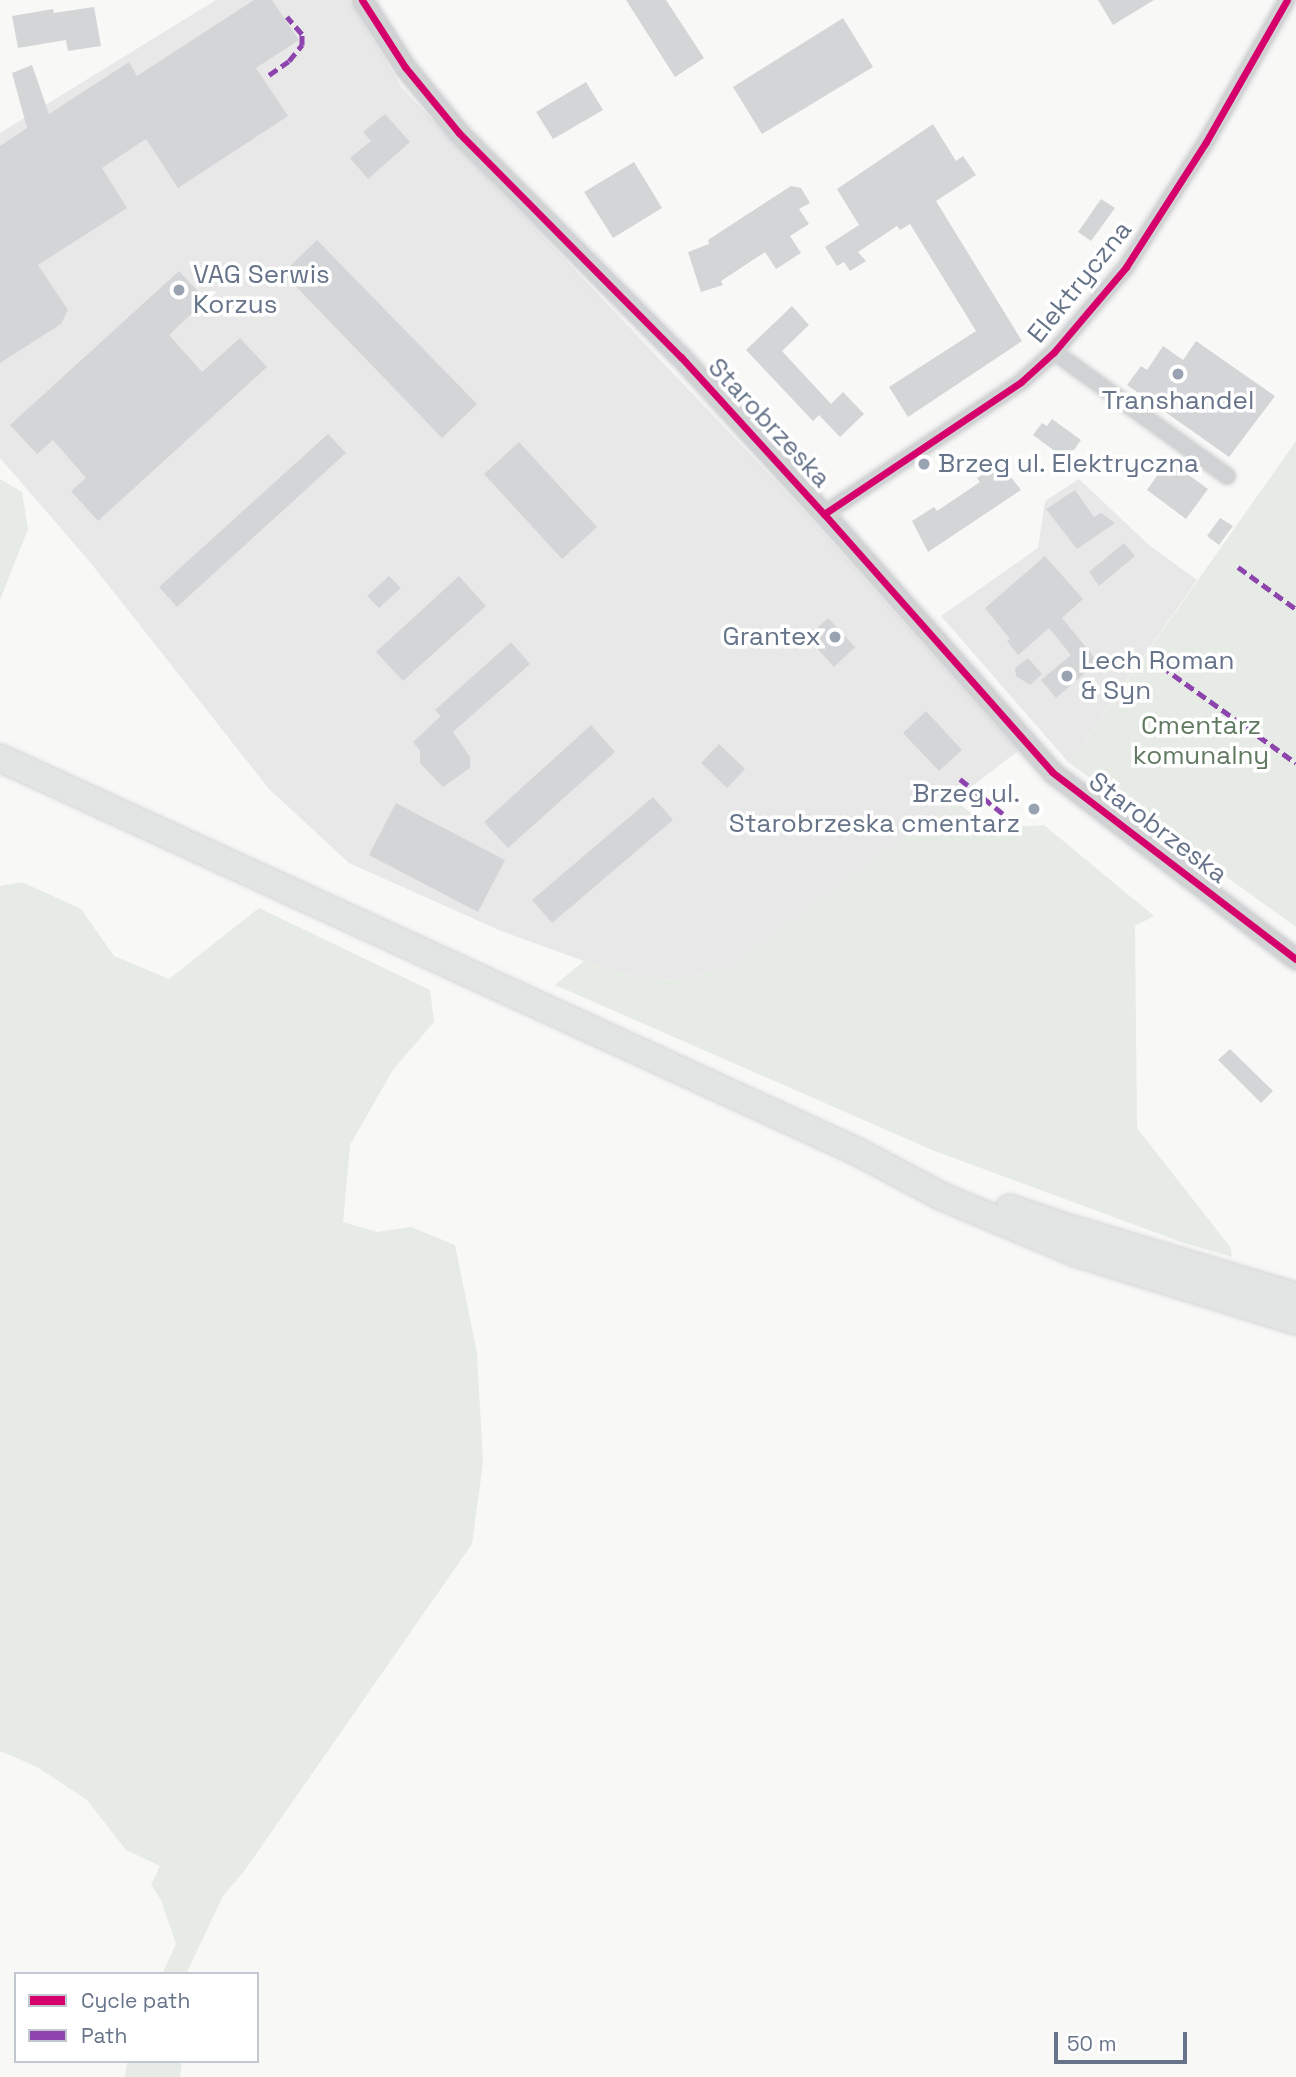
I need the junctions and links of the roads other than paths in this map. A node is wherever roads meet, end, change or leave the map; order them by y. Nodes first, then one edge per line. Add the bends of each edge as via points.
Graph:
1 (362, 0) edge
2 (1287, 0) edge
3 (1054, 352) junction
4 (1227, 476) dead end
5 (824, 514) junction
6 (0, 758) edge
7 (1296, 959) edge
8 (858, 1152) junction
9 (1296, 1296) edge
10 (1296, 1321) edge

1 - 5 street, Starobrzeska via 405,67 459,133 681,358
2 - 3 street, Elektryczna via 1206,142 1126,267
3 - 4 street, Elektryczna
3 - 5 street, Elektryczna via 1021,382
5 - 7 street, Starobrzeska via 1052,772
6 - 8 main road
8 - 9 main road via 1062,1226
8 - 10 main road via 943,1197 1076,1253

